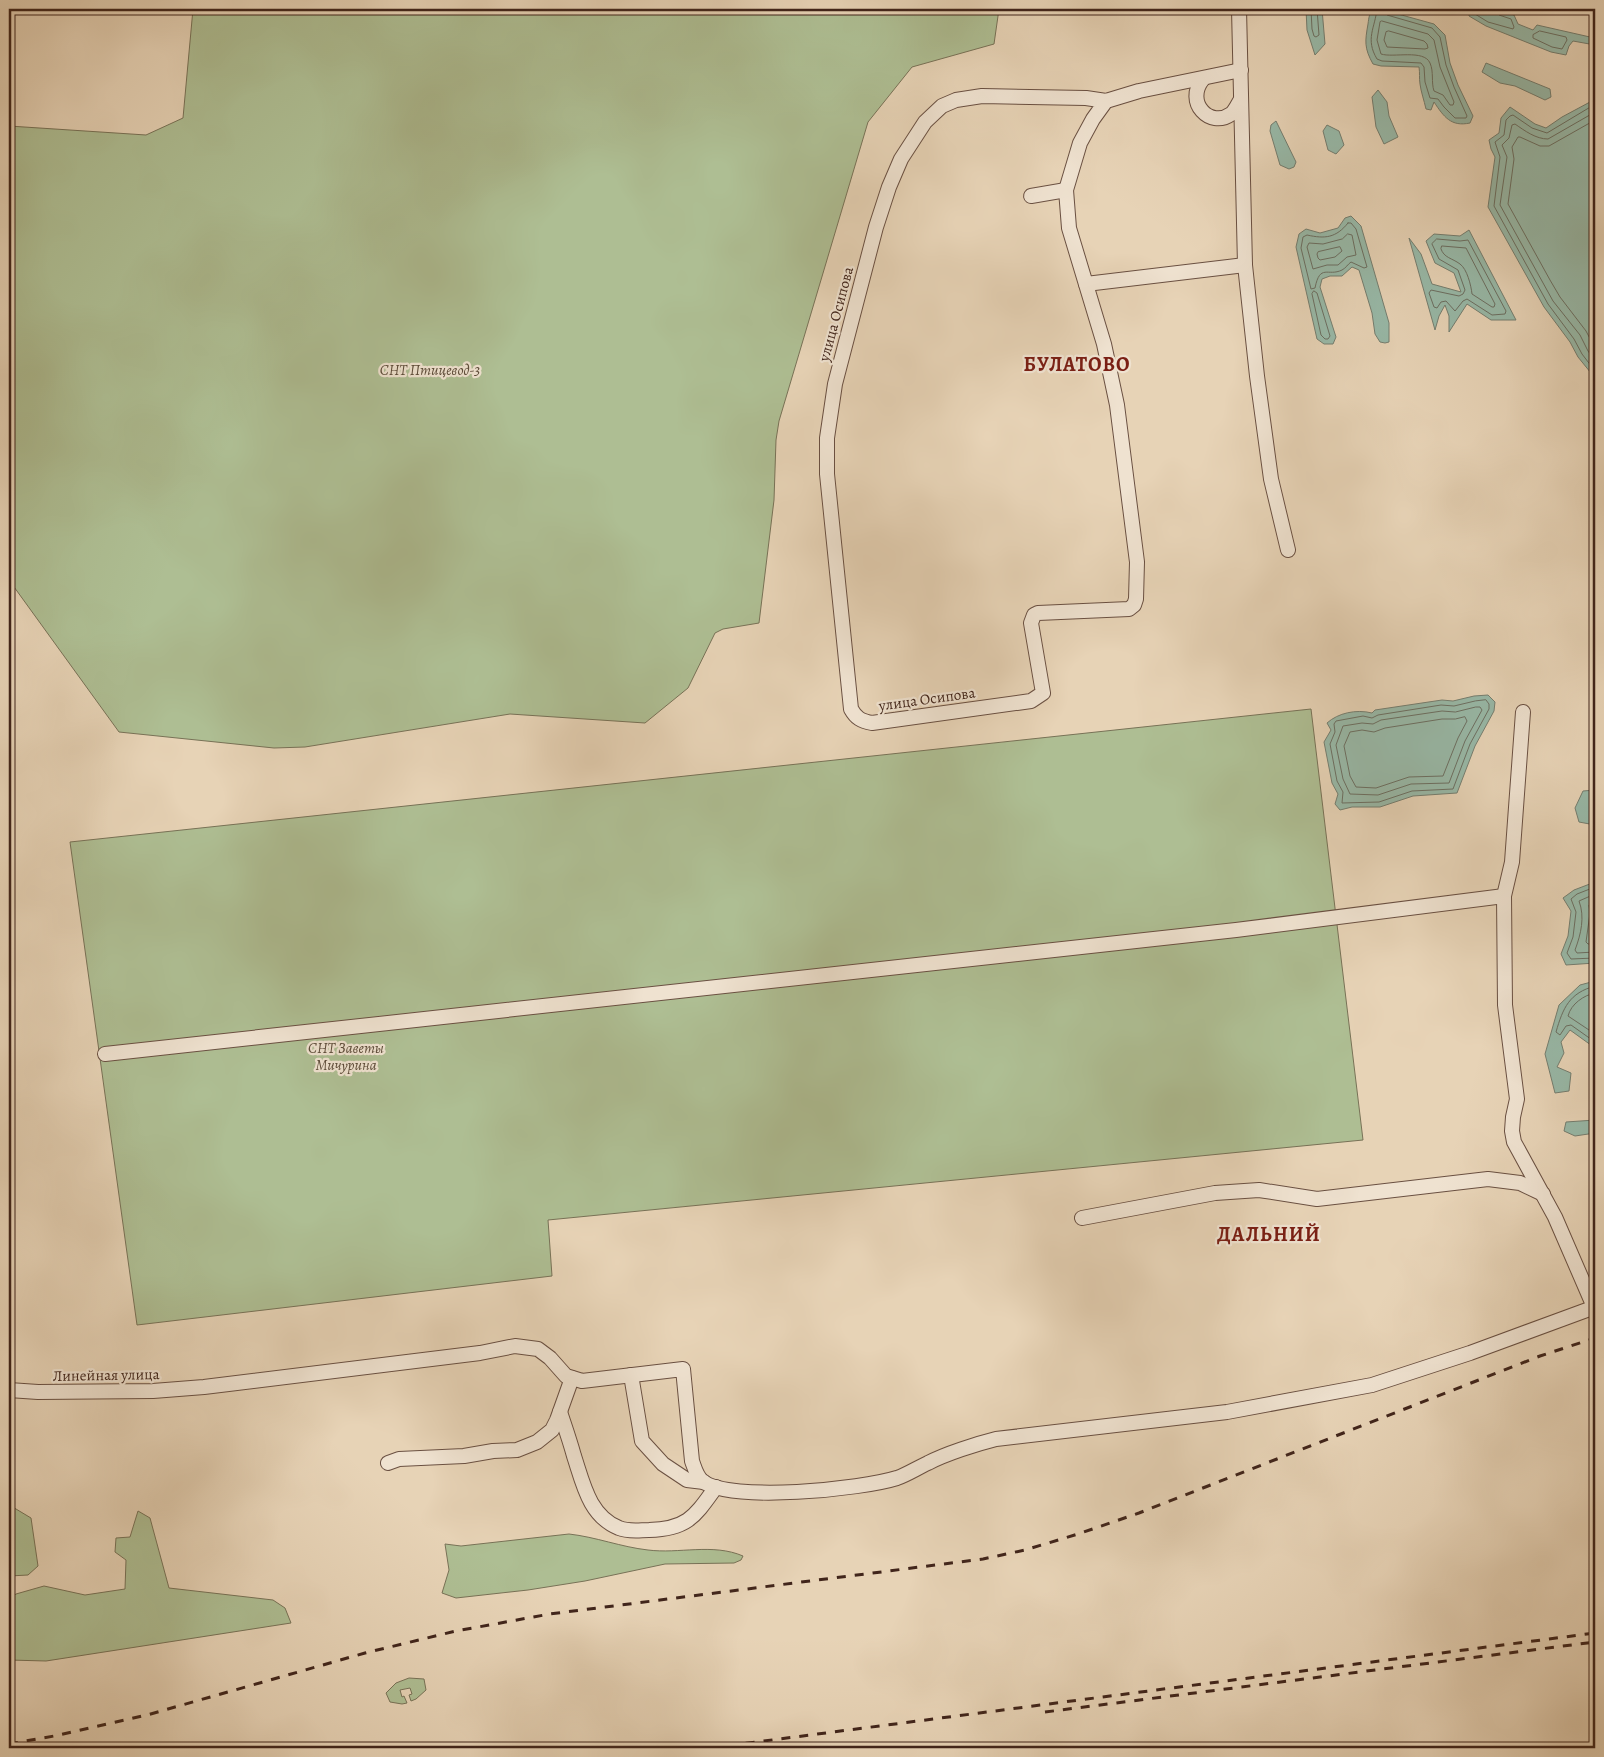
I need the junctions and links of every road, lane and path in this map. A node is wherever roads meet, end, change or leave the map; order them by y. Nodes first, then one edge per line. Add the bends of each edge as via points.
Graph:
1 (1239, 9) edge
2 (1241, 70) junction
3 (1203, 79) junction
4 (1106, 101) junction
5 (1240, 101) junction
6 (1066, 190) junction
7 (1031, 196) dead end
8 (1245, 265) junction
9 (1086, 284) junction
10 (1288, 550) dead end
11 (1523, 712) dead end
12 (1504, 896) junction
13 (105, 1054) dead end
14 (1543, 1194) junction
15 (1082, 1218) dead end
16 (1594, 1307) edge
17 (631, 1375) junction
18 (572, 1378) junction
19 (9, 1390) edge
20 (560, 1412) junction
21 (388, 1463) dead end
22 (710, 1484) junction

1 - 2 street
2 - 3 street, улица Осипова
2 - 5 street
3 - 4 street, улица Осипова
3 - 5 street via 1196,96 1199,108 1208,116 1220,118 1231,114
4 - 6 street, улица Осипова via 1080,143
4 - 9 street, улица Осипова via 982,96 956,100 942,106 925,122 901,159 889,187 834,384 827,438 827,474 851,709 862,722 1031,701 1043,694 1032,623 1034,615 1129,609 1134,605 1136,562 1117,405 1104,344
5 - 8 street
6 - 7 street
6 - 9 street, улица Осипова via 1069,228
8 - 9 street
8 - 10 street via 1271,479
11 - 12 street via 1512,862
12 - 13 street via 1245,929
12 - 14 street via 1505,1006 1517,1099 1512,1131 1514,1142
14 - 15 street via 1520,1183 1488,1179 1317,1199 1259,1190 1214,1193
14 - 16 street
16 - 22 street via 1386,1381 1216,1413 996,1439 940,1457 898,1477 866,1485 766,1493 737,1492
17 - 18 street via 582,1381
17 - 22 street via 642,1441 663,1464 687,1480
17 - 22 street via 683,1369 692,1461 697,1475
18 - 19 street, Линейная улица via 538,1349 515,1346 204,1387 153,1391
18 - 20 street
20 - 21 street via 552,1430 537,1442 517,1450 399,1459
20 - 22 street via 591,1503 620,1529 654,1530 689,1521

